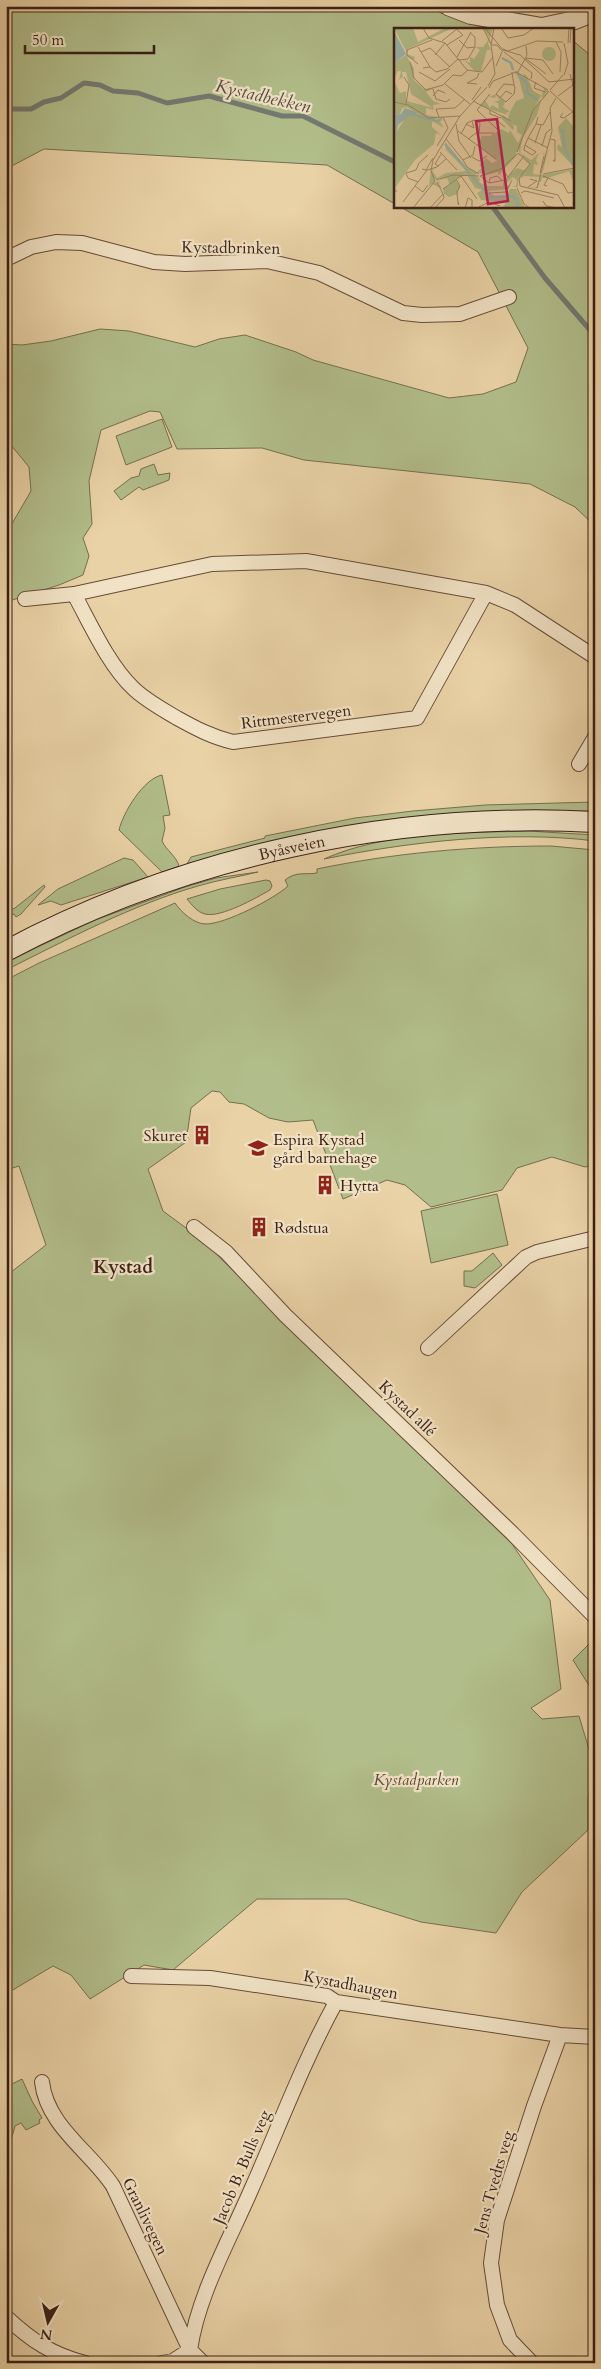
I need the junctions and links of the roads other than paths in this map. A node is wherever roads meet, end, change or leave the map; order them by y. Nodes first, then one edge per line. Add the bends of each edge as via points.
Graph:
1 (448, 6) edge
2 (595, 12) edge
3 (6, 259) edge
4 (509, 298) dead end
5 (486, 593) junction
6 (74, 594) junction
7 (25, 599) dead end
8 (595, 657) edge
9 (595, 737) edge
10 (579, 764) dead end
11 (595, 822) edge
12 (6, 951) edge
13 (194, 1227) dead end
14 (595, 1238) edge
15 (428, 1348) dead end
16 (595, 1616) edge
17 (131, 1976) dead end
18 (336, 2002) junction
19 (560, 2035) junction
20 (595, 2037) edge
21 (42, 2082) dead end
22 (6, 2317) edge
23 (190, 2350) junction
24 (85, 2363) edge
25 (162, 2363) edge
26 (203, 2363) edge
27 (532, 2363) edge

1 - 2 street via 471,15 542,27
3 - 4 street, Kystadbrinken via 32,247 56,242 82,243 154,262 267,261 318,273 402,313 422,315 460,314
5 - 6 street via 306,561 212,564
5 - 6 street, Rittmestervegen via 417,718 233,742 196,729 132,687 112,660
5 - 8 street via 515,606
6 - 7 street
9 - 10 street
11 - 12 main road, Byåsveien via 521,821 427,826 284,849 146,889
13 - 16 street, Kystad allé via 226,1252 285,1315
14 - 15 street via 526,1257
17 - 18 street, Kystadhaugen via 210,1978 327,1996
18 - 19 street, Kystadhaugen
18 - 23 street, Jacob B. Bulls veg via 290,2097 215,2272 193,2326
19 - 20 street, Kystadhaugen
19 - 27 street, Jens Tvedts veg via 500,2212 491,2263 497,2305 510,2340
21 - 23 street, Granlivegen via 54,2118 113,2186
22 - 24 street via 29,2339 65,2358
23 - 25 street via 173,2361
23 - 26 street, Granlivegen

